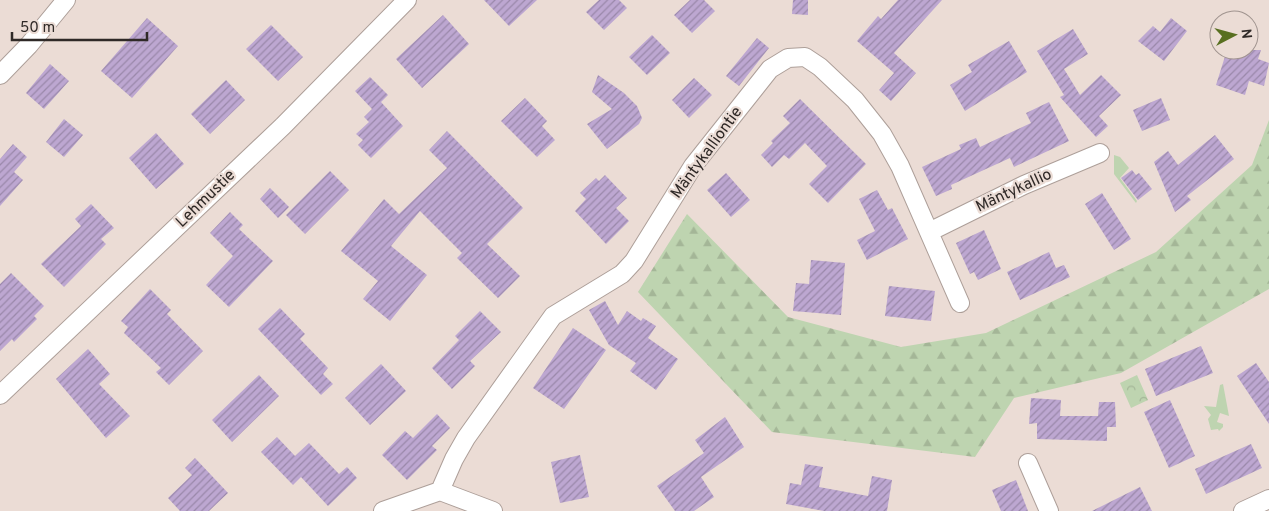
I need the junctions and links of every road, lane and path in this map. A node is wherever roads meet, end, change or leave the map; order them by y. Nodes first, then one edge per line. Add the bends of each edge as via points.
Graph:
1 (66, 0) edge
2 (407, 0) edge
3 (0, 75) edge
4 (1100, 153) dead end
5 (929, 232) junction
6 (960, 302) dead end
7 (0, 394) edge
8 (1028, 463) dead end
9 (440, 491) junction
10 (1269, 499) edge
11 (384, 511) edge
12 (492, 511) edge
13 (1048, 511) edge
14 (1244, 511) edge

1 - 3 street
2 - 7 street, Lehmustie via 283,126
4 - 5 street, Mäntykallio via 1024,185
5 - 6 street, Mäntykalliontie
5 - 9 street, Mäntykalliontie via 900,166 871,119 810,59 788,58 770,69 693,166 634,261 622,274 553,316 466,438
8 - 13 street
9 - 11 street
9 - 12 street
10 - 14 street

